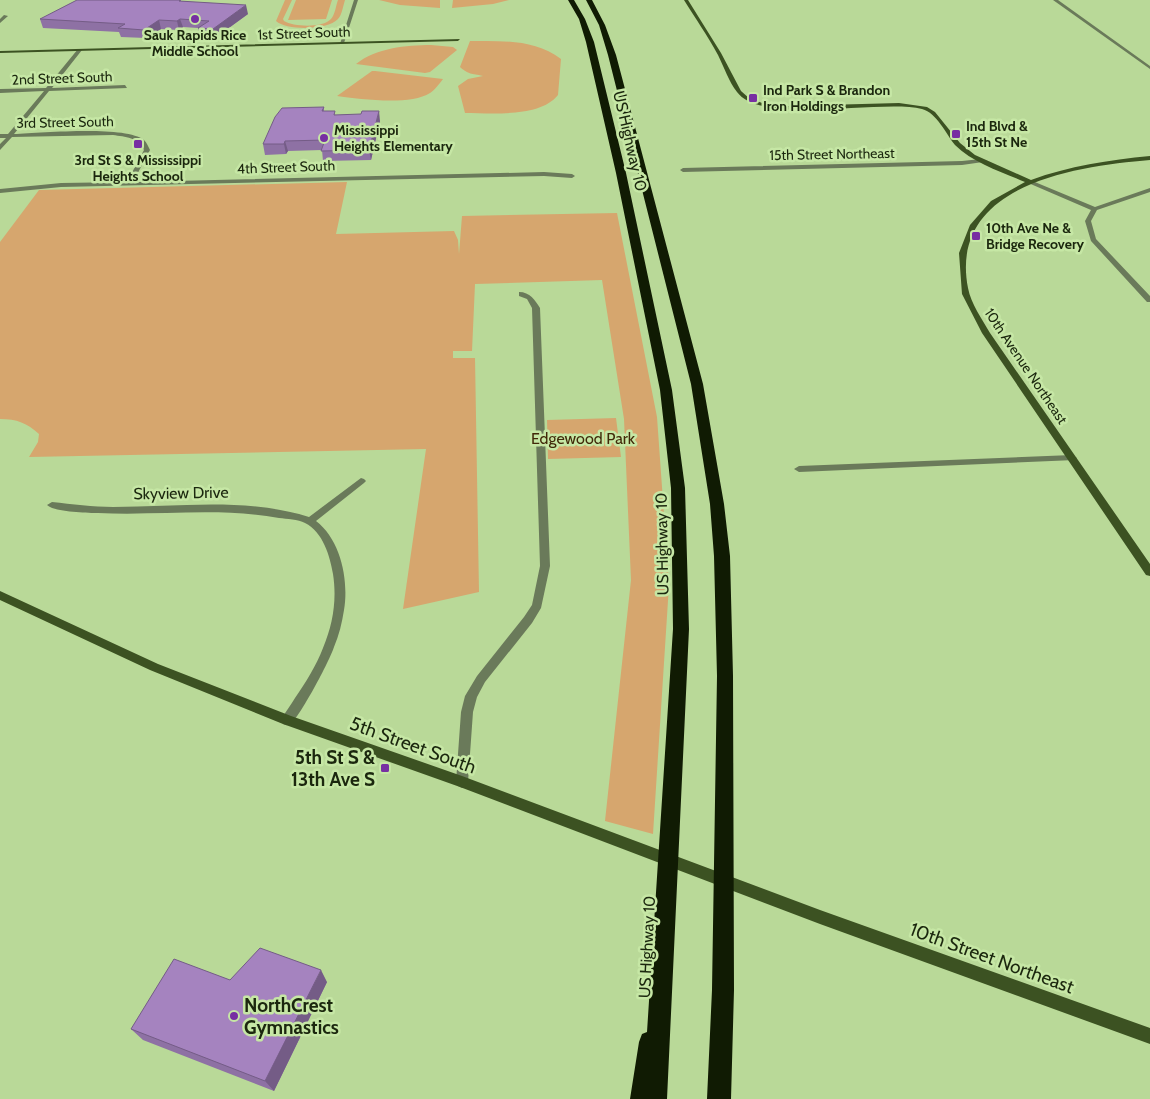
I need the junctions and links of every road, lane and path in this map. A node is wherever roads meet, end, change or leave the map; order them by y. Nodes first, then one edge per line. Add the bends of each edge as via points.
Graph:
1 (356, 0) edge
2 (572, 0) edge
3 (589, 0) edge
4 (686, 0) edge
5 (1055, 0) edge
6 (6, 16) dead end
7 (0, 22) edge
8 (458, 40) dead end
9 (342, 43) junction
10 (80, 50) junction
11 (0, 52) edge
12 (1150, 68) edge
13 (125, 87) dead end
14 (46, 90) junction
15 (0, 91) edge
16 (0, 136) edge
17 (10, 136) junction
18 (0, 148) edge
19 (1150, 158) edge
20 (981, 161) junction
21 (683, 170) dead end
22 (572, 176) dead end
23 (1028, 181) junction
24 (129, 183) junction
25 (1150, 190) edge
26 (0, 191) edge
27 (1095, 209) junction
28 (522, 294) dead end
29 (1150, 300) edge
30 (1072, 458) junction
31 (800, 469) dead end
32 (361, 481) dead end
33 (52, 505) dead end
34 (310, 521) junction
35 (1150, 572) edge
36 (0, 595) edge
37 (287, 720) junction
38 (462, 782) junction
39 (820, 917) joint
40 (665, 941) junction
41 (723, 990) junction
42 (1150, 1036) edge
43 (642, 1099) edge
44 (656, 1099) edge
45 (719, 1099) edge
46 (727, 1099) edge

1 - 9 street
2 - 40 highway, US Highway 10 via 590,42 621,173 666,390 674,445 681,629
3 - 41 highway, US Highway 10 via 606,35 620,84 697,384 717,504 724,622
4 - 20 street via 739,92 748,100 765,106 788,108 899,105 925,108 964,149
5 - 12 street
6 - 7 street
8 - 9 street, 1st Street South
9 - 10 street, 1st Street South
10 - 11 street, 1st Street South
10 - 14 street
13 - 14 street, 2nd Street South
14 - 15 street, 2nd Street South
14 - 17 street
16 - 17 street, 3rd Street South
17 - 18 street
17 - 24 street, 3rd Street South via 101,133 130,136 144,143 147,150
19 - 23 street, 10th Avenue Northeast via 1094,164
20 - 21 street, 15th Street Northeast
20 - 23 street
22 - 24 street, 4th Street South
23 - 27 street
23 - 30 street, 10th Avenue Northeast via 997,199 970,231 964,248 962,276 970,305 986,333
24 - 26 street, 4th Street South
25 - 27 street
27 - 29 street via 1088,221 1094,240
28 - 38 street via 530,298 536,308 545,556 543,583 537,605 528,620 471,696 466,712
30 - 31 street
30 - 35 street, 10th Avenue Northeast
32 - 34 street
33 - 34 street, Skyview Drive via 97,510 242,509
34 - 37 street via 320,530 333,554 340,595 334,632 327,651 314,680
36 - 37 street, 5th Street South via 154,667
37 - 38 street, 5th Street South
38 - 39 street, 5th Street South
39 - 42 street, 10th Street Northeast
40 - 43 highway
40 - 44 highway, US Highway 10
41 - 45 highway
41 - 46 highway

